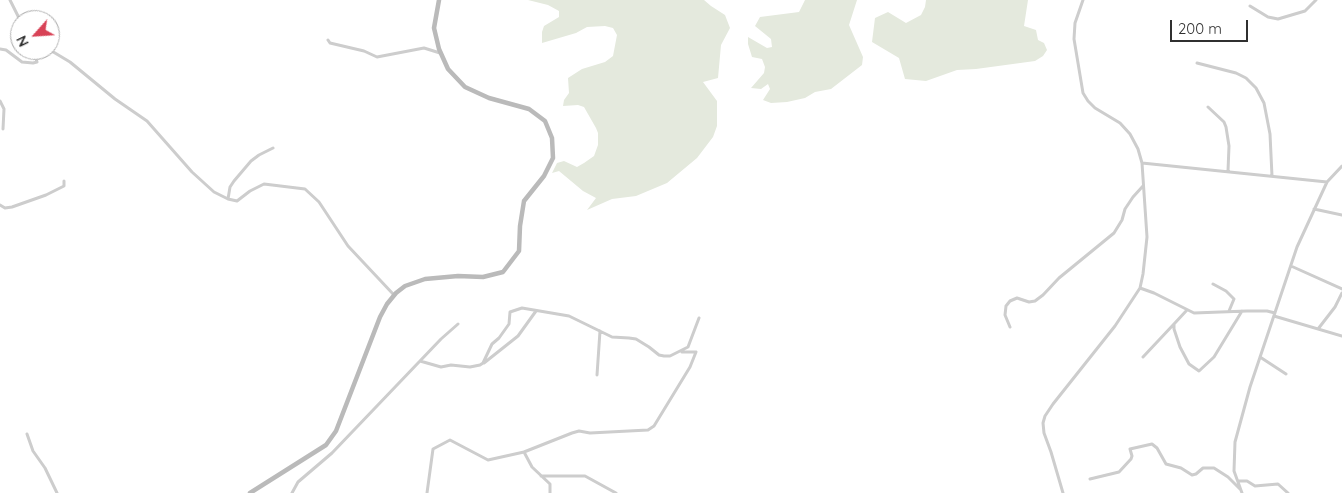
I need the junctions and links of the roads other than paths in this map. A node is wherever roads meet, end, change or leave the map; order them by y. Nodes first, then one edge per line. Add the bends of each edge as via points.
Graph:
1 (439, 0) edge
2 (1083, 0) edge
3 (1316, 0) edge
4 (1250, 6) dead end
5 (328, 40) dead end
6 (441, 53) junction
7 (60, 56) edge
8 (19, 60) edge
9 (36, 60) edge
10 (1197, 63) dead end
11 (0, 101) edge
12 (1208, 107) dead end
13 (3, 129) dead end
14 (273, 148) dead end
15 (1142, 163) junction
16 (1342, 166) edge
17 (1228, 171) junction
18 (1272, 176) junction
19 (64, 182) dead end
20 (1327, 182) junction
21 (1144, 185) junction
22 (228, 199) junction
23 (0, 205) edge
24 (1314, 209) junction
25 (1342, 215) edge
26 (1291, 266) junction
27 (1213, 284) dead end
28 (1140, 288) junction
29 (1342, 289) edge
30 (1342, 293) edge
31 (394, 295) junction
32 (1187, 310) junction
33 (536, 311) junction
34 (1228, 311) junction
35 (1242, 311) junction
36 (541, 312) junction
37 (1274, 315) junction
38 (533, 316) junction
39 (699, 318) dead end
40 (458, 324) dead end
41 (1174, 324) junction
42 (1010, 327) dead end
43 (1318, 329) junction
44 (600, 332) junction
45 (1342, 336) edge
46 (679, 352) junction
47 (1143, 357) dead end
48 (1260, 357) junction
49 (420, 360) junction
50 (484, 363) junction
51 (1286, 374) dead end
52 (597, 375) dead end
53 (27, 434) dead end
54 (326, 444) junction
55 (524, 452) junction
56 (332, 453) junction
57 (541, 476) junction
58 (1090, 479) dead end
59 (1238, 480) junction
60 (1241, 491) edge
61 (57, 493) edge
62 (250, 493) edge
63 (292, 493) edge
64 (427, 493) edge
65 (550, 493) edge
66 (616, 493) edge
67 (1063, 493) edge
68 (1288, 493) edge

1 - 6 main road via 434,28
2 - 15 street via 1075,23 1074,39 1084,93 1095,108 1120,123 1130,134
3 - 4 street via 1304,11 1278,19
5 - 6 street via 377,57 424,48
6 - 31 main road via 448,69 465,88 529,109 545,121 552,138 553,158 544,176 524,201 519,251 503,272 483,277 425,279 405,286
7 - 22 street via 147,121 204,183
8 - 9 street via 33,63
10 - 18 street via 1230,71 1246,78 1256,88 1264,104 1272,141
11 - 13 street via 4,109
12 - 17 street via 1227,129
14 - 22 street via 259,155 239,174 230,188
15 - 17 street
15 - 21 street
16 - 20 street
17 - 18 street
18 - 20 street
19 - 23 street via 64,186 46,195 8,208
20 - 24 street
21 - 28 street via 1147,236
21 - 42 street via 1125,209 1114,233 1044,295 1035,301 1017,298 1010,301 1005,315
22 - 31 street via 237,201 267,184 312,194 348,246
24 - 25 street
24 - 26 street
26 - 29 street
26 - 37 street
27 - 34 street via 1234,299
28 - 32 street
28 - 67 street via 1115,326 1045,416 1044,433
30 - 43 street
31 - 54 main road via 380,317 336,431
32 - 34 street via 1194,313
32 - 41 street
33 - 36 street
33 - 38 street
33 - 50 street via 524,308 510,312 509,324 492,344
34 - 35 street
35 - 37 street via 1267,311
35 - 41 street via 1217,353 1199,371 1185,357
36 - 38 street
36 - 44 street via 569,316
37 - 43 street
37 - 48 street
38 - 50 street via 518,336
39 - 46 street via 690,344
40 - 49 street
41 - 47 street
43 - 45 street
44 - 46 street via 636,340 659,355
44 - 52 street
46 - 55 street via 696,352 654,426 648,430 572,432
48 - 51 street
48 - 59 street via 1235,442 1234,471
49 - 50 street via 441,367 470,367
49 - 56 street
53 - 61 street
54 - 56 street
54 - 62 main road
55 - 57 street
55 - 64 street via 488,460 450,440 432,449
56 - 63 street via 298,482
57 - 65 street via 550,484
57 - 66 street via 585,476
58 - 60 street via 1119,472 1131,459 1130,449 1152,444 1166,464 1192,475 1203,468 1214,468
59 - 60 street
59 - 68 street via 1255,486 1278,484

